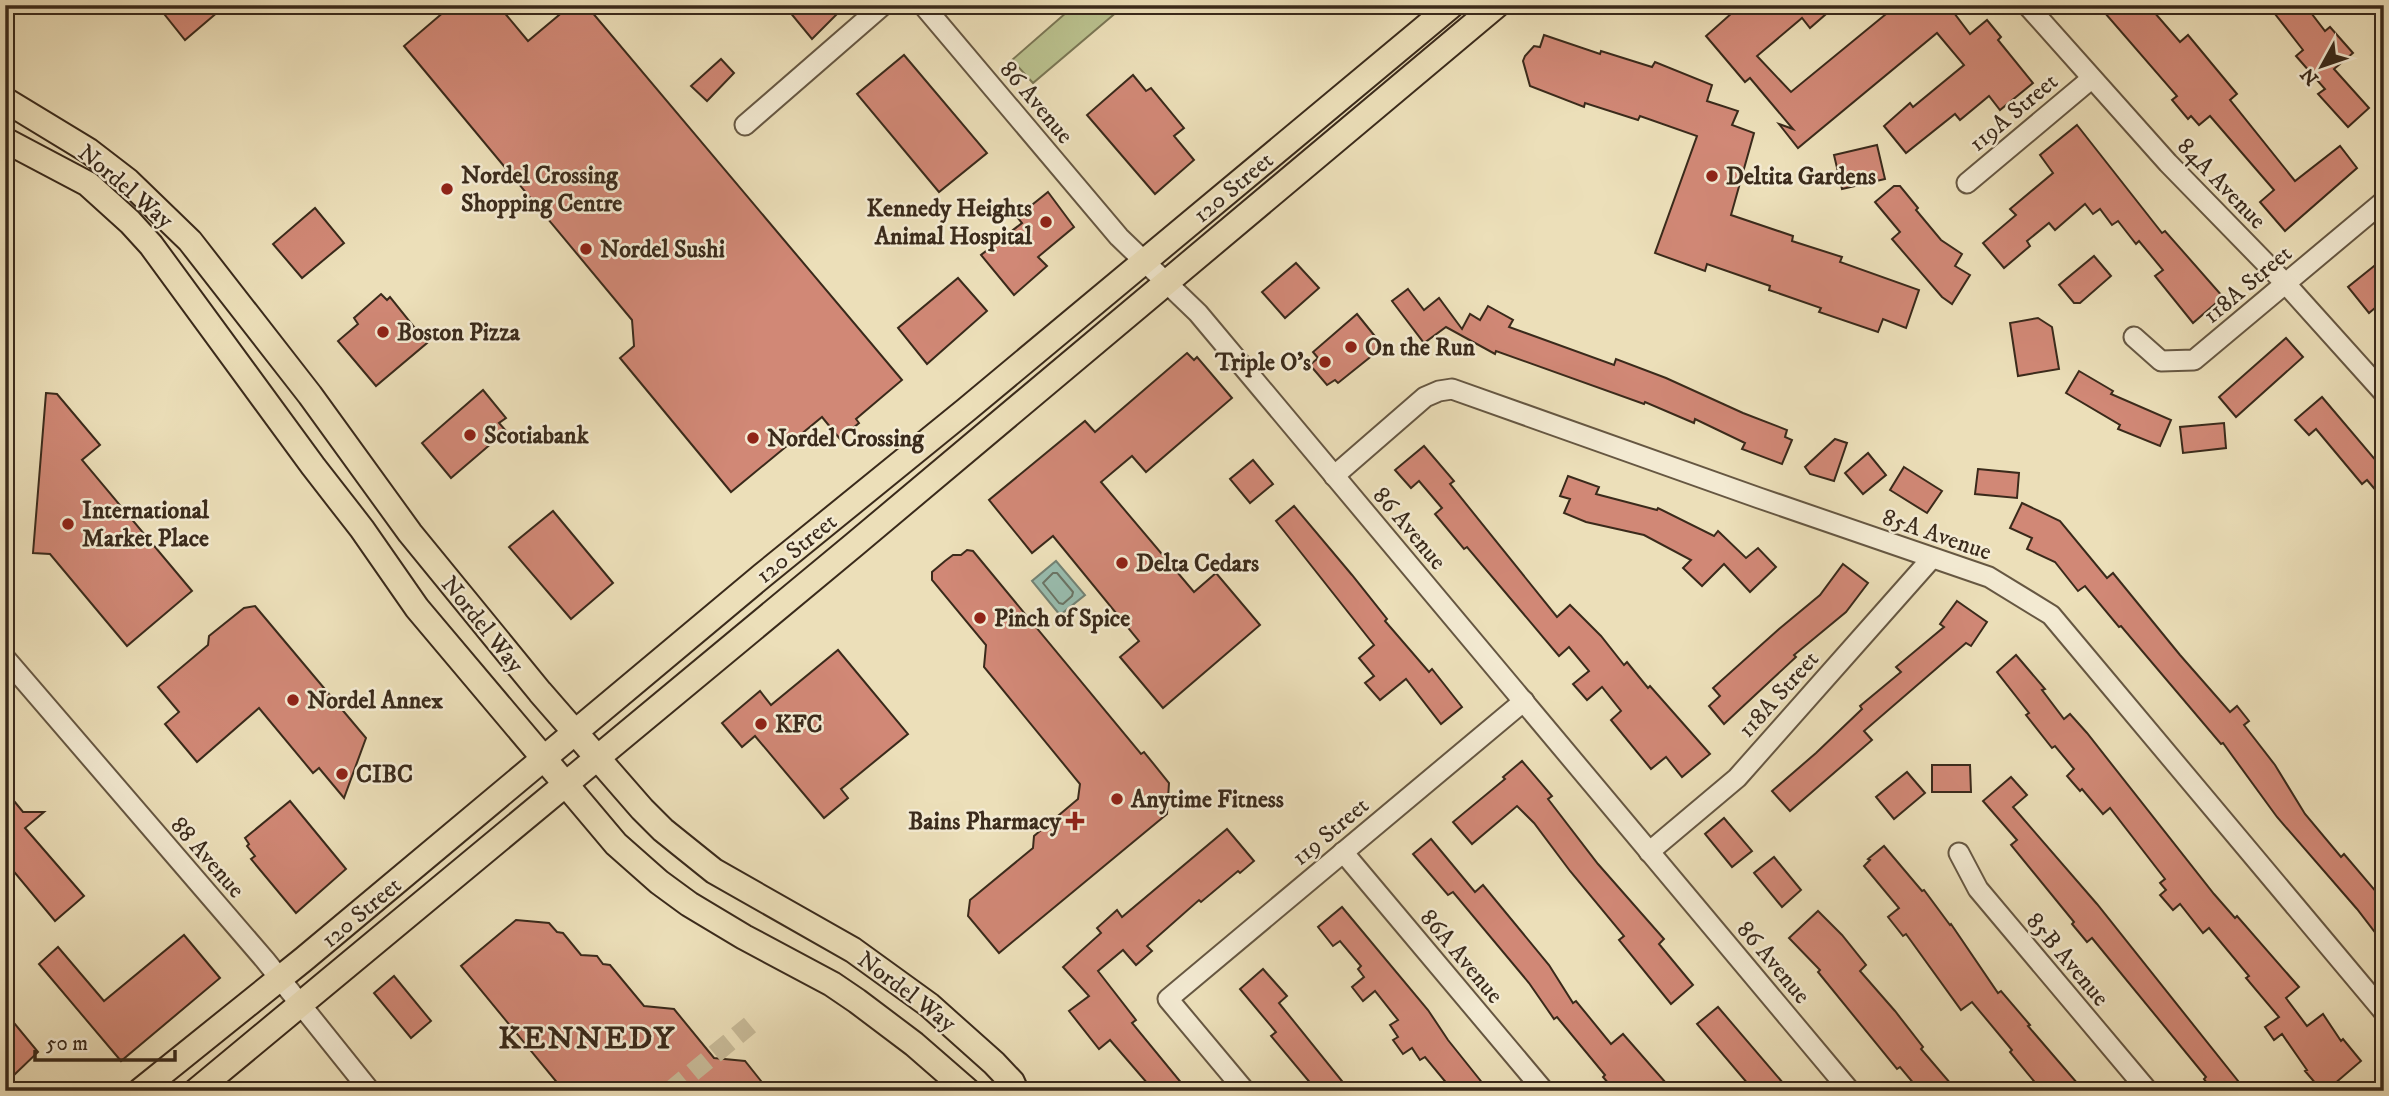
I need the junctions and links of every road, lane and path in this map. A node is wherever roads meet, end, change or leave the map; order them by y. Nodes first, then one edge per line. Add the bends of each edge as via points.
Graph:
1 (883, 5) edge
2 (923, 5) edge
3 (1451, 5) edge
4 (1497, 5) edge
5 (2027, 5) edge
6 (2091, 79) junction
7 (5, 100) edge
8 (745, 125) dead end
9 (5, 140) edge
10 (1967, 183) dead end
11 (2384, 201) edge
12 (1144, 261) junction
13 (1167, 283) junction
14 (2286, 284) junction
15 (2134, 337) dead end
16 (2384, 393) edge
17 (907, 457) junction
18 (1334, 476) junction
19 (855, 544) junction
20 (1932, 558) junction
21 (5, 658) edge
22 (1524, 701) junction
23 (575, 733) junction
24 (596, 758) junction
25 (543, 760) junction
26 (564, 784) junction
27 (1343, 852) junction
28 (1649, 852) junction
29 (1959, 853) dead end
30 (280, 979) junction
31 (301, 1004) junction
32 (2384, 1012) edge
33 (139, 1091) edge
34 (196, 1091) edge
35 (370, 1091) edge
36 (968, 1091) edge
37 (1016, 1091) edge
38 (1245, 1091) edge
39 (1544, 1091) edge
40 (1850, 1091) edge
41 (2148, 1091) edge

1 - 8 street
2 - 12 street, 86 Avenue
3 - 12 main road, 120 Street
4 - 13 main road, 120 Street
5 - 6 street, 84A Avenue
6 - 10 street, 119A Street
6 - 14 street, 84A Avenue
7 - 23 main road, Nordel Way via 108,166 190,241 410,533
9 - 25 main road, Nordel Way via 88,184 151,245 417,608
11 - 14 street, 118A Street
12 - 13 street, 86 Avenue
12 - 17 main road, 120 Street
13 - 18 street, 86 Avenue via 1198,313
13 - 19 main road, 120 Street
14 - 15 street, 118A Street via 2194,360 2161,361
14 - 16 street, 84A Avenue
17 - 19 main road via 905,477 862,517 854,533
17 - 23 main road, 120 Street
18 - 20 street, 85A Avenue via 1425,397 1452,389
18 - 22 street, 86 Avenue
19 - 24 main road, 120 Street
20 - 28 street, 118A Street via 1737,778
20 - 32 street, 85A Avenue via 1989,577 2051,615
21 - 30 street, 88 Avenue
22 - 27 street, 119 Street
22 - 28 street, 86 Avenue
23 - 24 main road, Nordel Way
23 - 25 main road, 120 Street
24 - 26 main road, 120 Street
24 - 37 main road, Nordel Way via 688,852 886,973 968,1039
25 - 26 main road, Nordel Way
25 - 30 main road, 120 Street
26 - 31 main road, 120 Street
26 - 36 main road, Nordel Way via 617,844 659,882 718,922 832,984 914,1044
27 - 38 street, 119 Street via 1168,999
27 - 39 street, 86A Avenue
28 - 40 street, 86 Avenue
29 - 41 street, 85B Avenue via 1978,889
30 - 31 street, 88 Avenue
30 - 33 main road, 120 Street
31 - 34 main road, 120 Street
31 - 35 street, 88 Avenue

